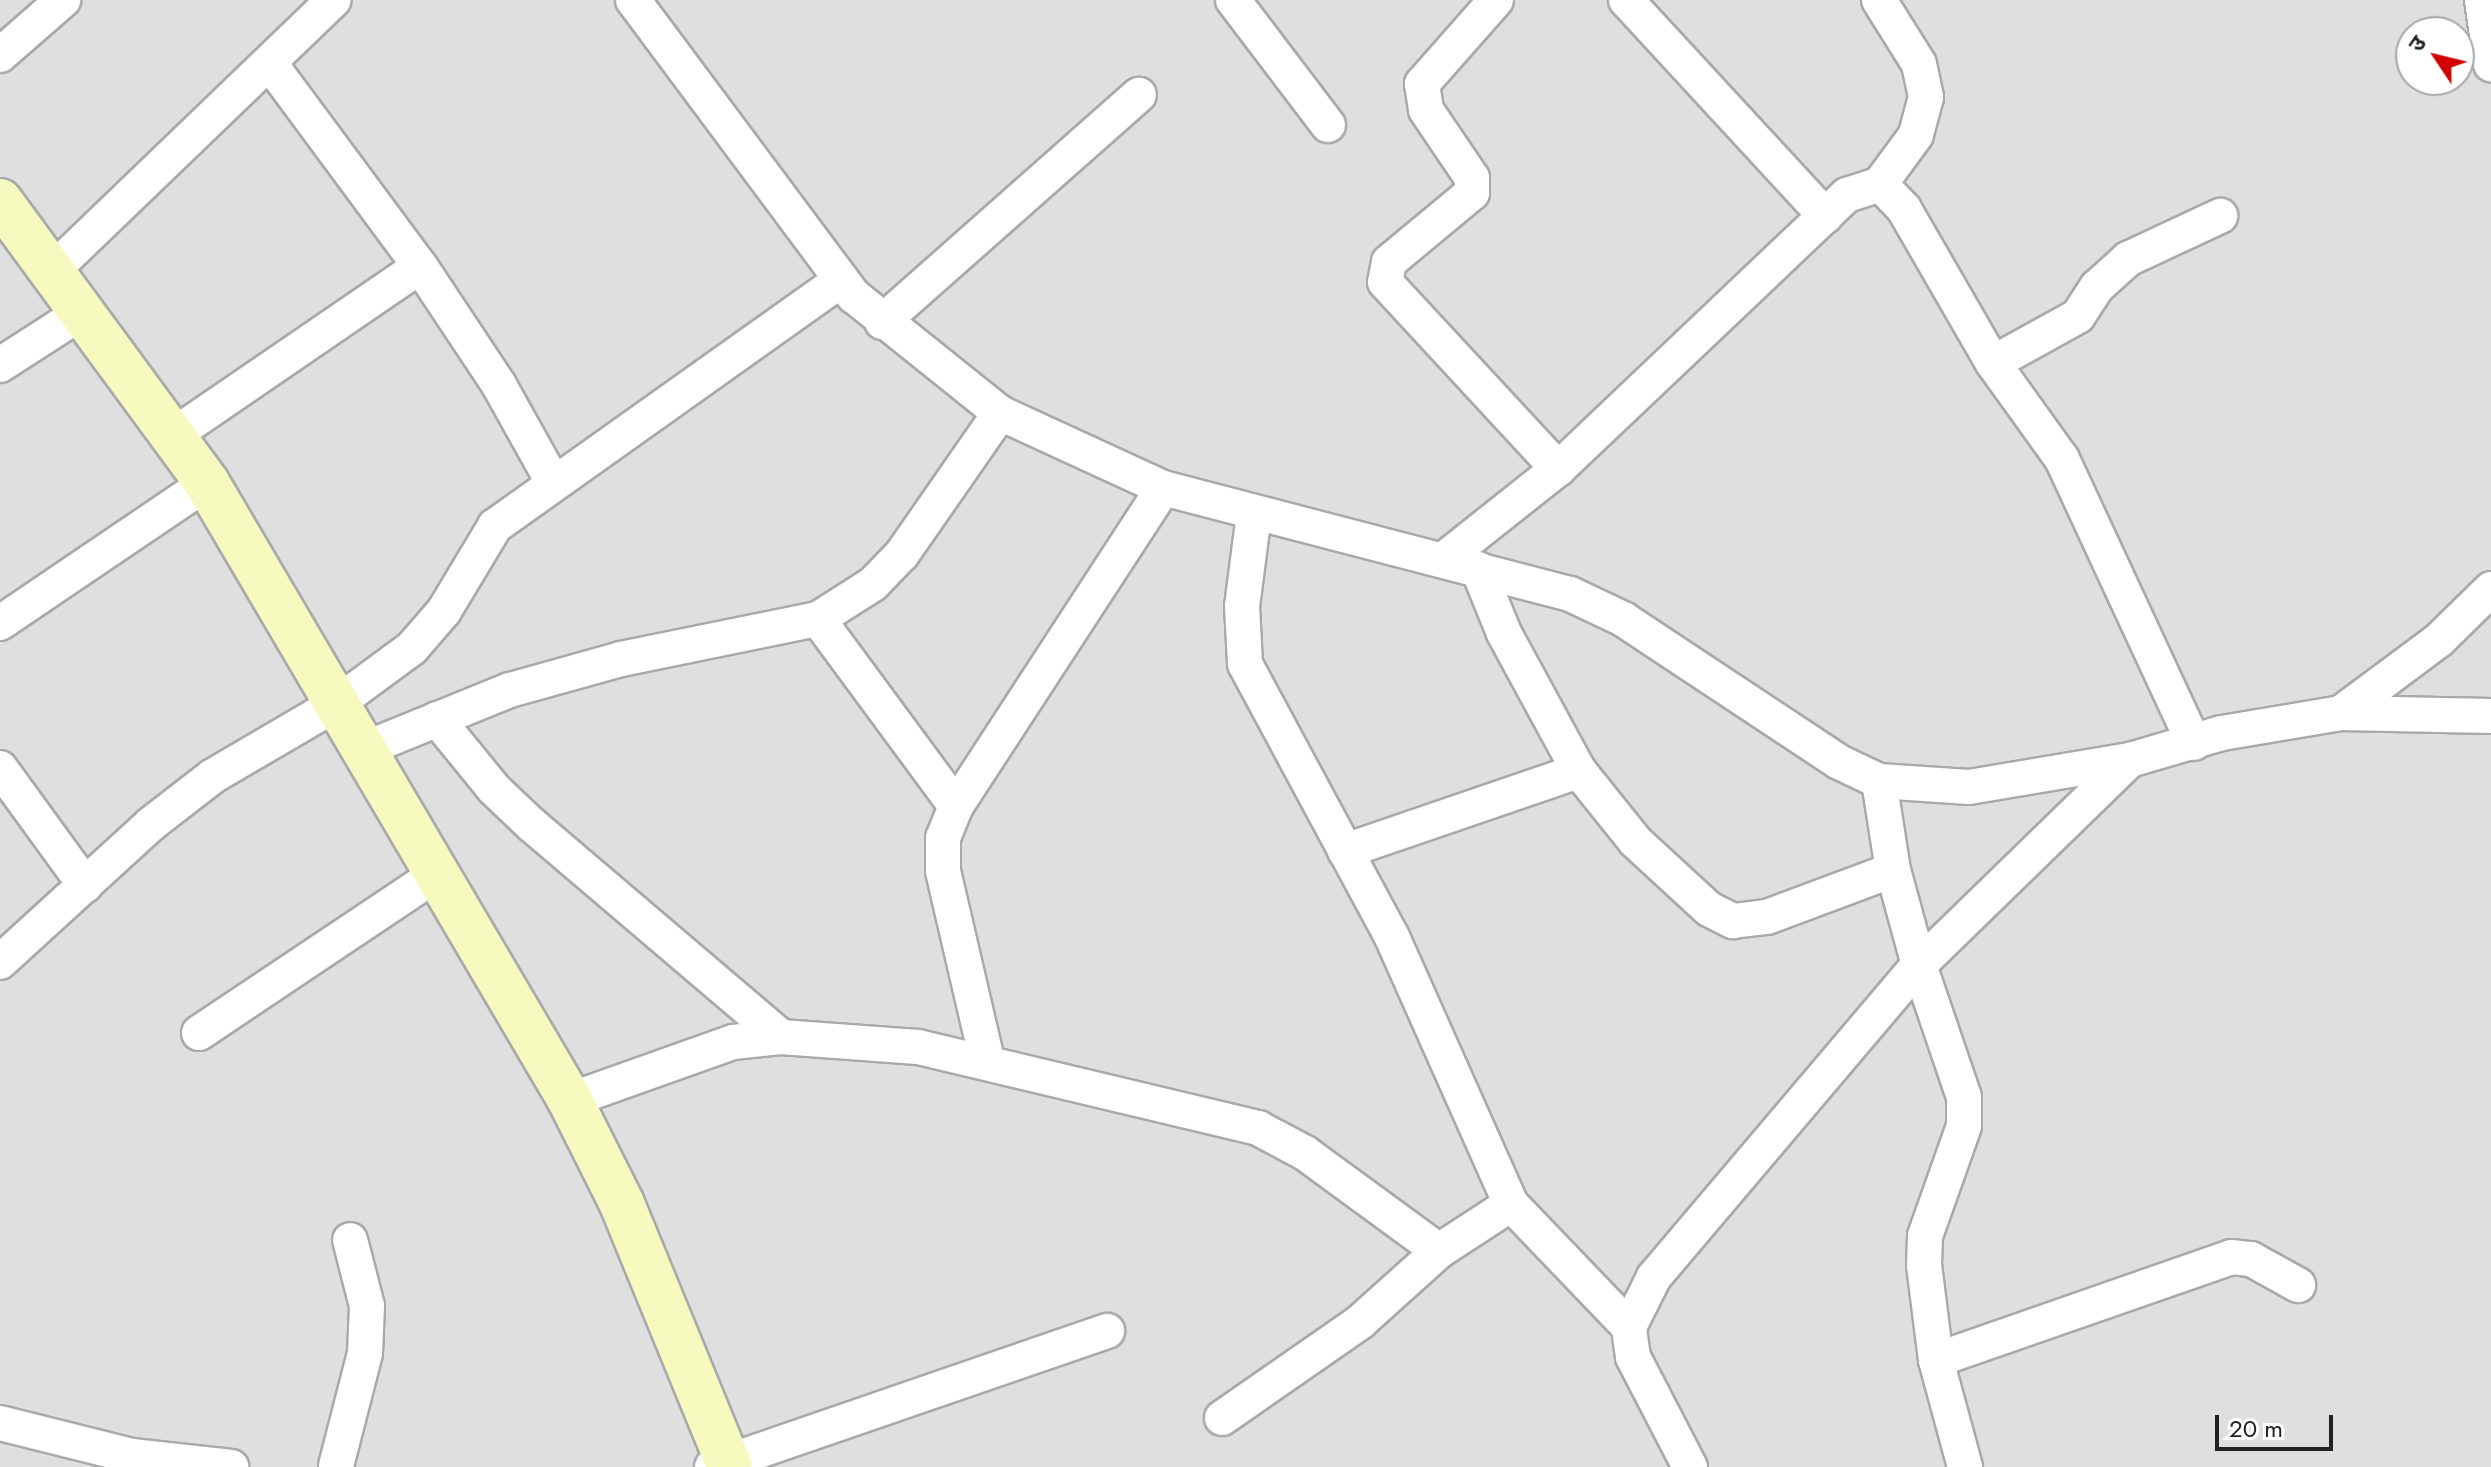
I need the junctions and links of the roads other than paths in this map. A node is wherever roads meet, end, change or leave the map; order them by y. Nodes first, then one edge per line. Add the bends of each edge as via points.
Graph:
1 (63, 0) edge
2 (334, 0) edge
3 (633, 0) edge
4 (1233, 0) edge
5 (1496, 0) edge
6 (1626, 0) edge
7 (1879, 0) edge
8 (2482, 0) edge
9 (0, 55) edge
10 (2491, 64) edge
11 (271, 65) junction
12 (1139, 95) dead end
13 (1328, 125) dead end
14 (1880, 184) junction
15 (0, 201) edge
16 (1825, 216) junction
17 (2220, 216) dead end
18 (420, 266) junction
19 (54, 269) junction
20 (841, 280) junction
21 (79, 314) junction
22 (882, 322) junction
23 (1993, 363) junction
24 (0, 365) edge
25 (1000, 413) junction
26 (175, 434) junction
27 (1558, 469) junction
28 (553, 482) junction
29 (207, 483) junction
30 (1163, 488) junction
31 (1254, 514) junction
32 (1443, 560) junction
33 (1478, 569) junction
34 (2491, 589) edge
35 (818, 619) junction
36 (0, 623) edge
37 (336, 704) junction
38 (2341, 713) junction
39 (2491, 716) edge
40 (437, 719) junction
41 (2194, 743) junction
42 (362, 750) junction
43 (2130, 760) junction
44 (0, 768) edge
45 (1579, 771) junction
46 (1879, 781) junction
47 (956, 806) junction
48 (1345, 851) junction
49 (1893, 870) junction
50 (435, 875) junction
51 (85, 885) junction
52 (0, 962) edge
53 (1919, 965) junction
54 (199, 1033) dead end
55 (781, 1037) junction
56 (987, 1060) junction
57 (570, 1100) junction
58 (1511, 1204) junction
59 (350, 1240) dead end
60 (1439, 1251) junction
61 (2298, 1285) dead end
62 (1629, 1327) junction
63 (1107, 1331) dead end
64 (1936, 1360) junction
65 (1222, 1418) dead end
66 (0, 1423) edge
67 (180, 1464) edge
68 (336, 1466) edge
69 (723, 1466) edge
70 (231, 1467) edge
71 (322, 1467) edge
72 (350, 1467) edge
73 (1690, 1467) edge
74 (1965, 1467) edge

1 - 9 street
2 - 11 street
3 - 20 street
4 - 13 street
5 - 27 street via 1422,84 1426,110 1472,178 1472,193 1389,262 1385,282
6 - 16 street
7 - 14 street via 1919,64 1926,97 1916,135
8 - 10 street
11 - 18 street
11 - 19 street
12 - 22 street
14 - 16 street via 1847,195
14 - 23 street via 1904,209
15 - 19 street
16 - 27 street
17 - 23 street via 2128,259 2097,287 2078,316
18 - 26 street
18 - 28 street via 499,385
19 - 21 street
20 - 22 street
20 - 28 street
21 - 24 street
21 - 26 street
22 - 25 street
23 - 41 street via 2062,459
25 - 30 street
25 - 35 street via 902,554 873,584
26 - 29 street
27 - 32 street
28 - 37 street via 495,526 428,634
29 - 36 street
29 - 37 street
30 - 31 street
30 - 47 street
31 - 32 street
31 - 48 street via 1242,606 1245,664
32 - 33 street
33 - 45 street via 1504,633
33 - 46 street via 1570,594 1623,619 1839,762
34 - 38 street via 2439,640
35 - 40 street via 621,659 510,690
35 - 47 street
37 - 42 street
37 - 51 street via 213,776
38 - 39 street
38 - 41 street via 2295,718
40 - 42 street
40 - 55 street via 494,789 532,825
41 - 43 street
42 - 50 street
43 - 46 street via 1969,787
43 - 53 street
44 - 51 street
45 - 48 street
45 - 49 street via 1635,841 1709,909 1733,921 1767,917
46 - 49 street
47 - 56 street via 940,848
48 - 58 street via 1392,937
49 - 53 street
50 - 54 street
50 - 57 street
51 - 52 street
53 - 62 street via 1654,1277
53 - 64 street via 1964,1097 1964,1126 1925,1236
55 - 56 street via 918,1047
55 - 57 street via 733,1042
56 - 60 street via 1258,1128 1305,1153
57 - 69 street via 622,1204
58 - 60 street
58 - 62 street
59 - 68 street via 367,1306 365,1353
60 - 65 street via 1360,1322
61 - 64 street via 2251,1259 2231,1257
62 - 73 street via 1633,1357
63 - 69 street
64 - 74 street
66 - 67 street
67 - 70 street
68 - 71 street
68 - 72 street

